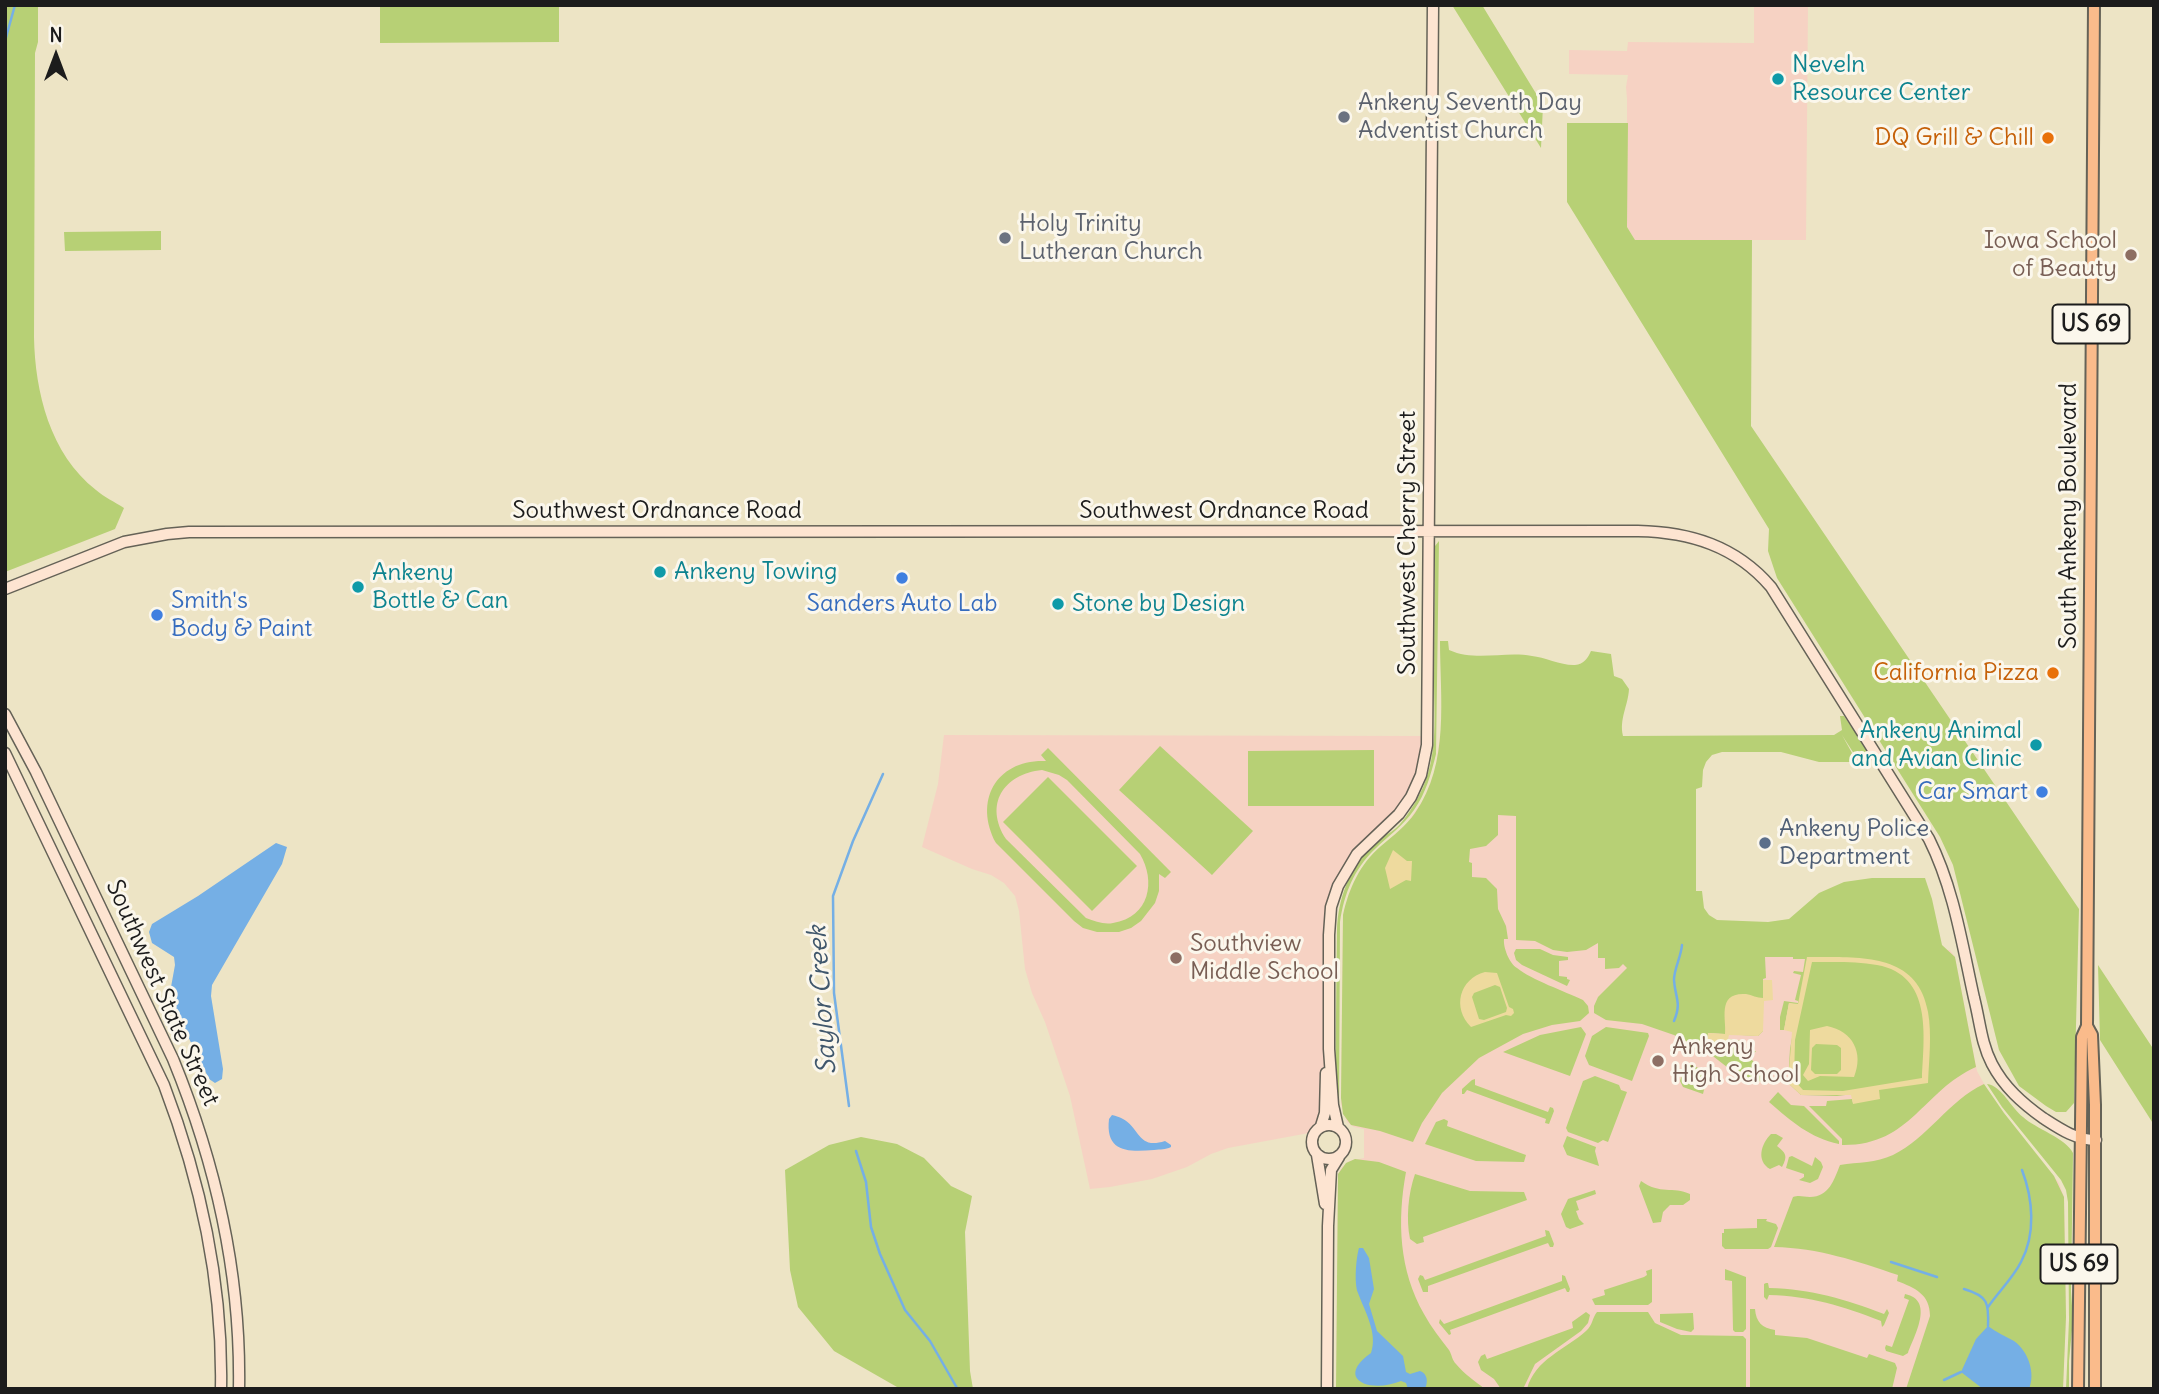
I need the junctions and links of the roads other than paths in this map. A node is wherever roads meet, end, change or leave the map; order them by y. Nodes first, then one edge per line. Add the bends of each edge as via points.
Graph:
1 (1433, 5) edge
2 (2094, 5) edge
3 (1428, 532) junction
4 (5, 590) edge
5 (5, 714) edge
6 (5, 753) edge
7 (2087, 1026) junction
8 (1329, 1049) junction
9 (1321, 1126) junction
10 (1338, 1127) junction
11 (2081, 1140) junction
12 (2096, 1140) junction
13 (1317, 1155) junction
14 (1339, 1157) junction
15 (1328, 1226) junction
16 (221, 1389) edge
17 (239, 1389) edge
18 (1326, 1389) edge
19 (2078, 1389) edge
20 (2095, 1389) edge

1 - 3 street, Southwest Cherry Street
2 - 7 main road, South Ankeny Boulevard / US 69
3 - 4 street, Southwest Ordnance Road via 189,532 124,542
3 - 8 street, Southwest Cherry Street via 1426,755 1405,806 1357,854 1333,898
3 - 11 street, Southwest Ordnance Road via 1672,533 1724,549 1760,576 1800,631 1936,851 1953,902 1981,1036 1998,1074 2026,1105
5 - 17 street, Southwest State Street via 187,1094 208,1158 230,1255 239,1335
6 - 16 street, Southwest State Street via 178,1122 211,1255
7 - 11 main road, South Ankeny Boulevard / US 69 via 2082,1037
7 - 12 main road, South Ankeny Boulevard / US 69 via 2092,1035
8 - 9 street, Southwest Cherry Street
8 - 10 street, Southwest Cherry Street
9 - 10 street
9 - 13 street via 1312,1140
10 - 14 street via 1345,1133 1346,1144
11 - 12 street, Southwest Ordnance Road
11 - 19 main road, South Ankeny Boulevard / US 69
12 - 20 main road, South Ankeny Boulevard / US 69
13 - 14 street
13 - 15 street
14 - 15 street via 1331,1170
15 - 18 street

